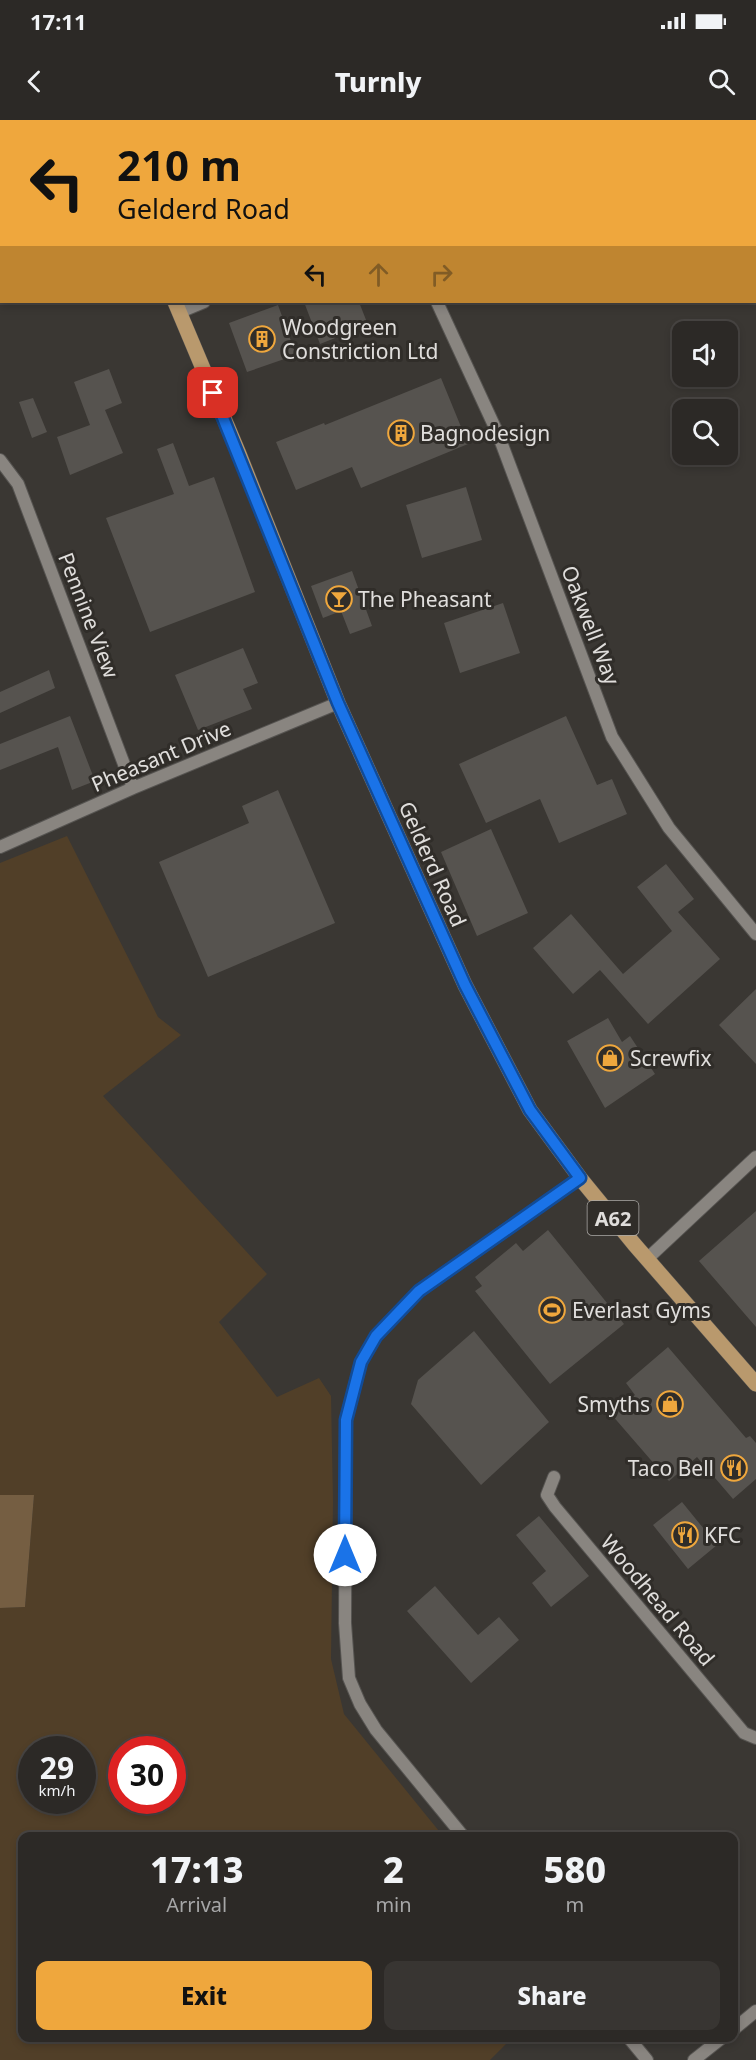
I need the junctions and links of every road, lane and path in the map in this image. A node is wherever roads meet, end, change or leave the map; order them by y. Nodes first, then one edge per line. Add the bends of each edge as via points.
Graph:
1 (199, 303) edge
2 (437, 303) edge
3 (177, 307) edge
4 (0, 460) edge
5 (338, 703) junction
6 (134, 788) junction
7 (0, 847) edge
8 (756, 934) edge
9 (756, 1157) edge
10 (580, 1178) junction
11 (646, 1259) junction
12 (756, 1383) edge
13 (554, 1477) dead end
14 (756, 1738) edge
15 (460, 1832) edge
16 (756, 2011) edge
17 (738, 2026) edge
18 (632, 2042) edge
19 (717, 2042) edge
20 (647, 2060) edge
21 (694, 2060) edge

1 - 3 street
2 - 8 street, Oakwell Way via 498,434 612,737 669,828
3 - 5 main road, Gelderd Road / A62
4 - 6 street, Pennine View via 18,484
5 - 6 street, Pheasant Drive
5 - 10 main road, Gelderd Road / A62 via 465,985 530,1110
6 - 7 street, Pheasant Drive
9 - 11 street
10 - 11 main road, Gelderd Road / A62
10 - 15 street via 419,1291 376,1336 361,1362 346,1420 345,1623 349,1678 376,1730
11 - 12 main road, Gelderd Road / A62
13 - 14 street, Woodhead Road via 547,1495 555,1507 744,1733
16 - 17 street
18 - 20 street
19 - 21 street

